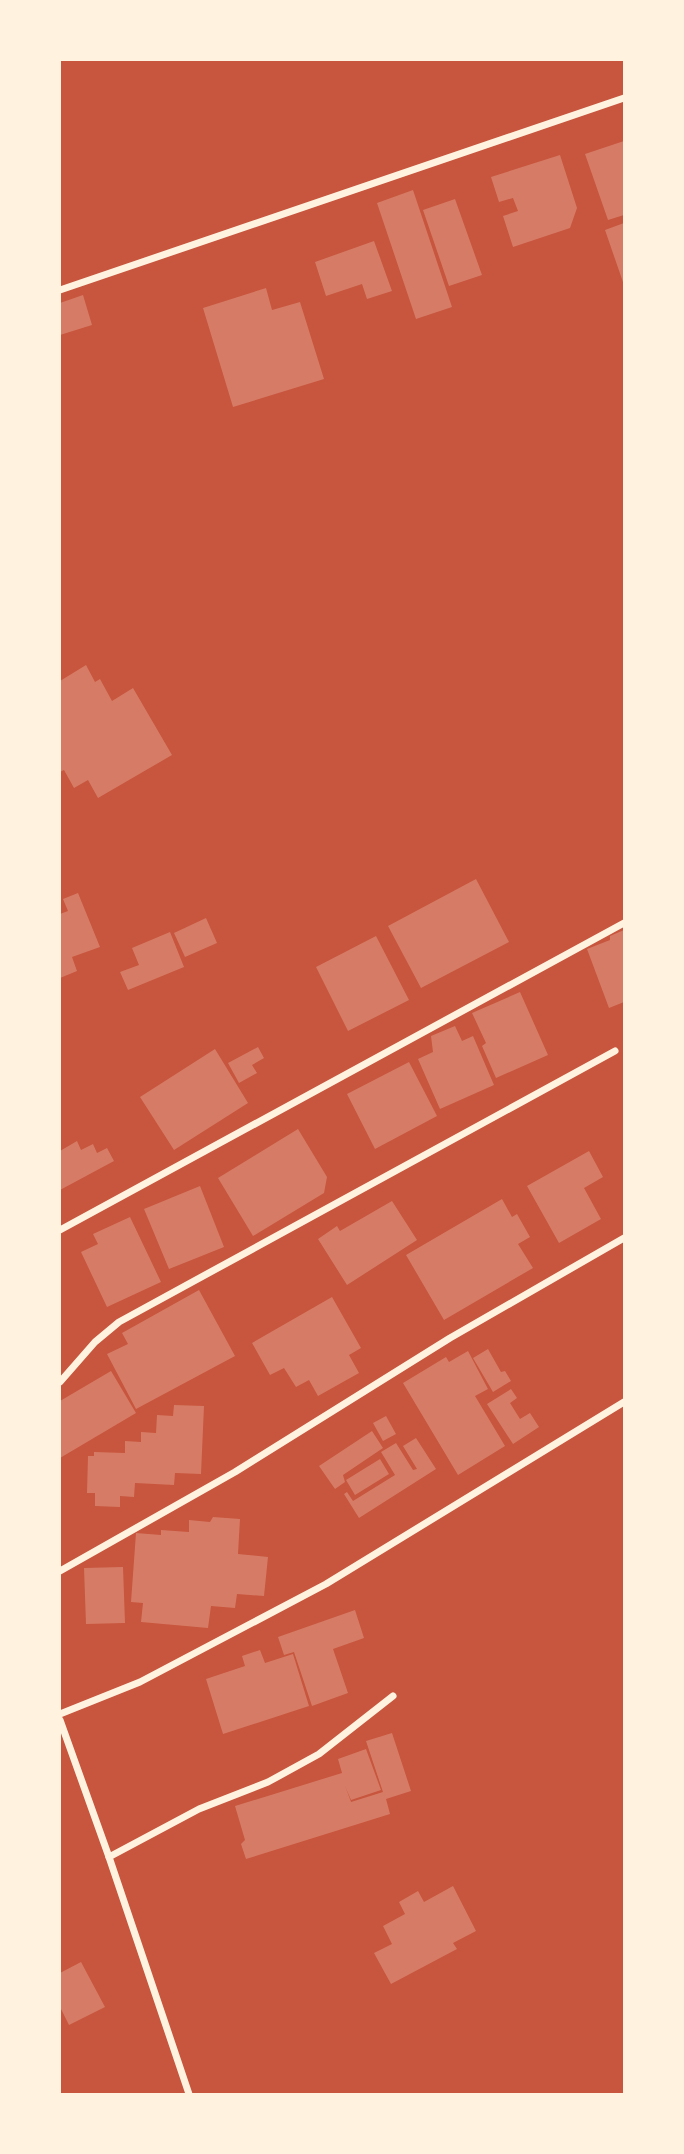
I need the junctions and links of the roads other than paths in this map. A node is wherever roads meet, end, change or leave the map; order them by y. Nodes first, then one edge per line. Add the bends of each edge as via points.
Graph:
1 (625, 98) edge
2 (60, 290) edge
3 (625, 923) edge
4 (615, 1051) dead end
5 (60, 1230) edge
6 (625, 1238) edge
7 (60, 1382) edge
8 (625, 1402) edge
9 (60, 1571) edge
10 (393, 1696) dead end
11 (60, 1714) edge
12 (60, 1720) edge
13 (109, 1857) junction
14 (188, 2095) edge

1 - 2 street
3 - 5 street
4 - 7 street via 119,1322
6 - 9 street
8 - 11 street via 326,1584 140,1682
10 - 13 street via 309,1760 199,1809
12 - 13 street
13 - 14 street

